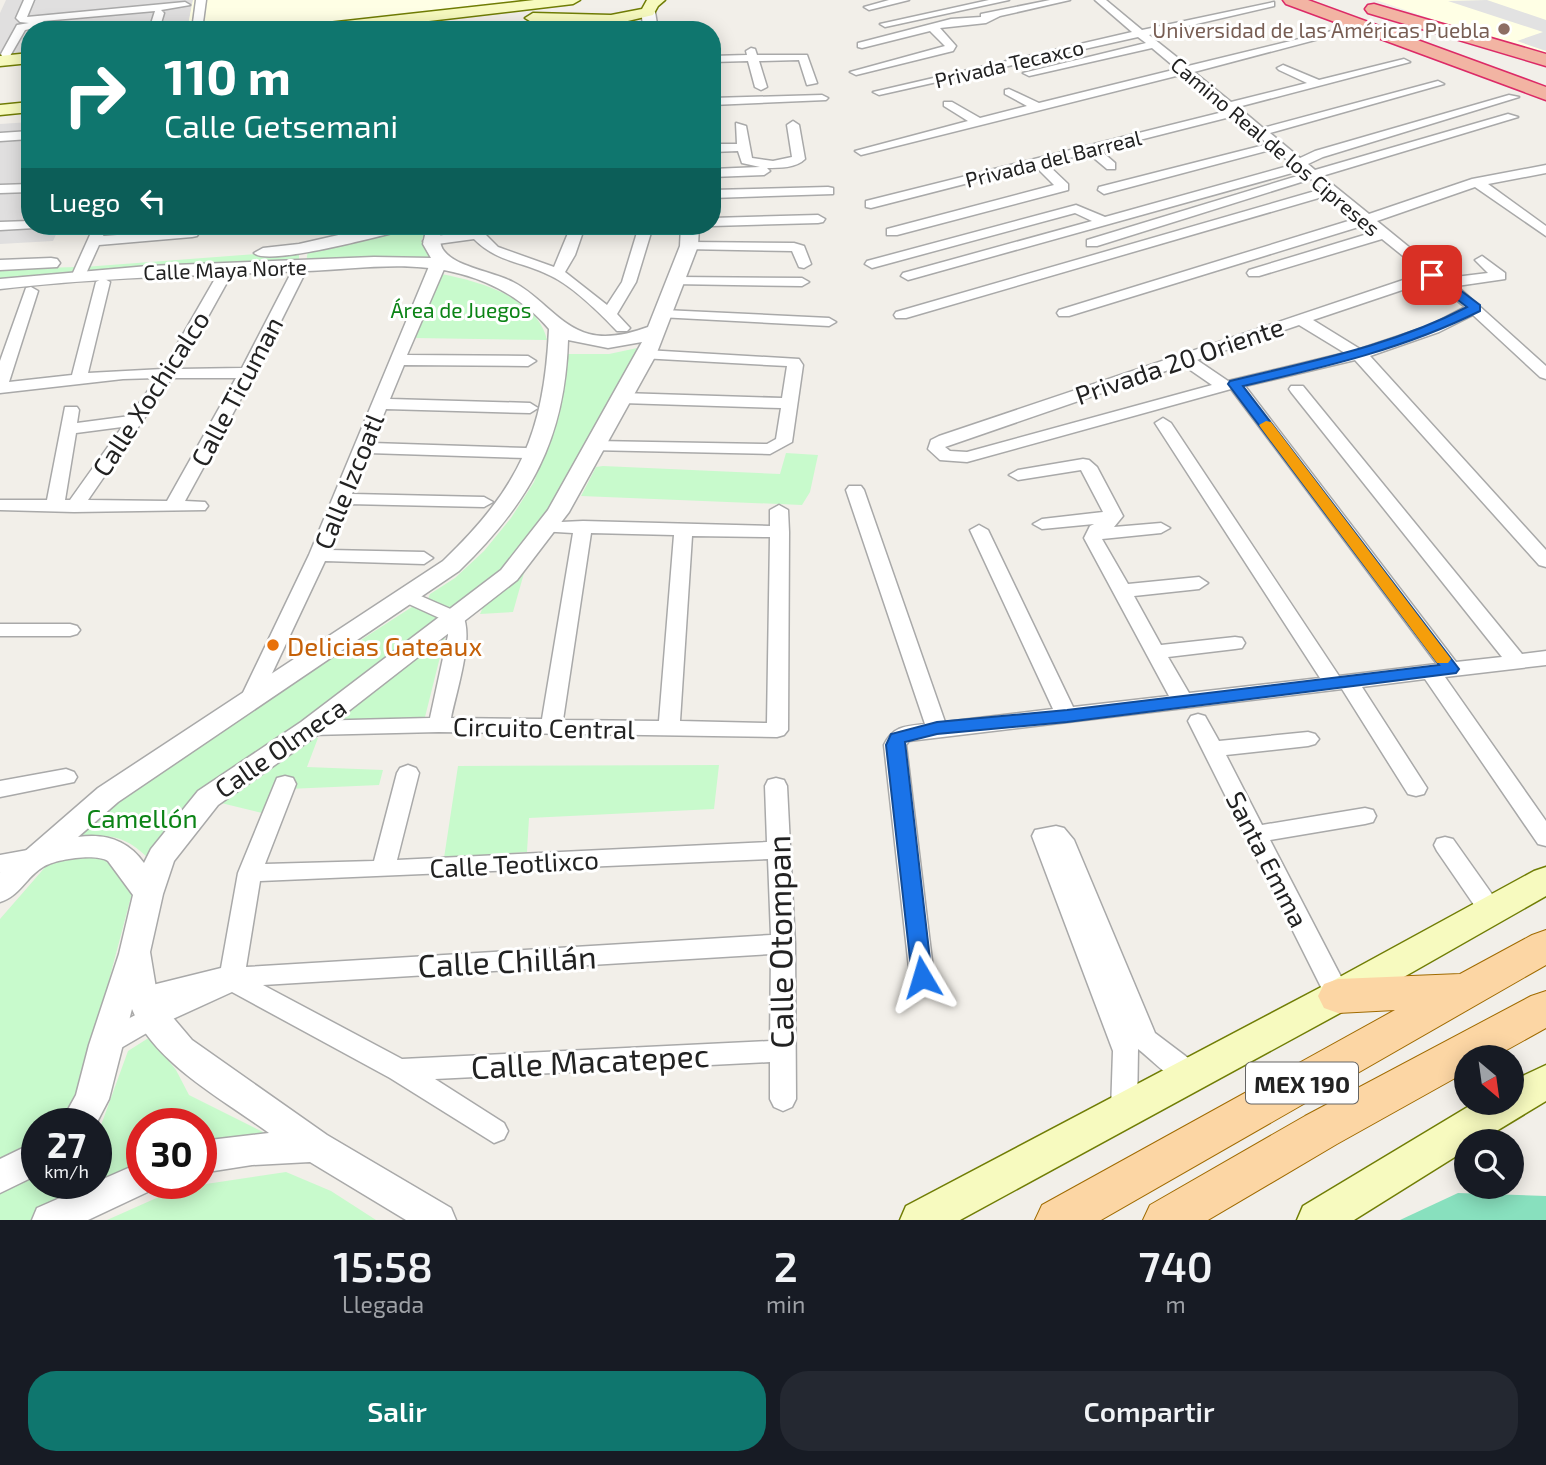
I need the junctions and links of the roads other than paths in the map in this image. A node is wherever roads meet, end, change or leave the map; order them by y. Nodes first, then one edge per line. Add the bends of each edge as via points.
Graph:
1 (29, 0) edge
2 (89, 0) edge
3 (201, 0) edge
4 (573, 0) edge
5 (1004, 0) edge
6 (1065, 0) edge
7 (1100, 0) edge
8 (1292, 0) edge
9 (1298, 0) edge
10 (899, 1) edge
11 (547, 2) edge
12 (1347, 2) edge
13 (650, 4) edge
14 (1270, 4) dead end
15 (185, 5) dead end
16 (869, 7) dead end
17 (435, 17) junction
18 (922, 17) junction
19 (88, 20) junction
20 (157, 20) edge
21 (576, 20) junction
22 (198, 21) edge
23 (397, 21) edge
24 (451, 21) edge
25 (479, 21) joint
26 (566, 21) edge
27 (580, 21) edge
28 (885, 24) dead end
29 (933, 27) junction
30 (21, 28) edge
31 (1345, 31) dead end
32 (1139, 33) junction
33 (862, 45) dead end
34 (1153, 45) junction
35 (800, 49) dead end
36 (6, 53) edge
37 (721, 53) edge
38 (752, 55) junction
39 (721, 58) edge
40 (1546, 60) edge
41 (1404, 62) dead end
42 (1283, 68) dead end
43 (1546, 69) edge
44 (1185, 71) junction
45 (856, 72) dead end
46 (1029, 72) dead end
47 (811, 83) dead end
48 (1318, 84) junction
49 (1438, 84) dead end
50 (1546, 86) edge
51 (761, 87) dead end
52 (879, 92) dead end
53 (1009, 92) dead end
54 (1546, 94) edge
55 (1513, 97) dead end
56 (822, 98) dead end
57 (721, 102) edge
58 (948, 104) dead end
59 (1038, 107) junction
60 (21, 108) edge
61 (1233, 109) junction
62 (0, 110) edge
63 (818, 111) dead end
64 (721, 114) edge
65 (1512, 117) dead end
66 (978, 122) junction
67 (793, 125) dead end
68 (740, 126) dead end
69 (1260, 132) junction
70 (21, 136) edge
71 (0, 137) edge
72 (744, 147) junction
73 (721, 148) edge
74 (1090, 148) junction
75 (1282, 149) junction
76 (861, 151) dead end
77 (1319, 154) junction
78 (1037, 161) junction
79 (1111, 166) dead end
80 (1304, 168) junction
81 (791, 170) dead end
82 (1543, 171) edge
83 (721, 173) edge
84 (1477, 182) junction
85 (21, 188) edge
86 (0, 189) edge
87 (1104, 190) dead end
88 (1331, 190) junction
89 (828, 191) dead end
90 (721, 194) edge
91 (871, 204) dead end
92 (1363, 218) junction
93 (818, 219) dead end
94 (1104, 221) junction
95 (721, 222) edge
96 (21, 225) edge
97 (0, 226) edge
98 (892, 232) dead end
99 (1546, 232) edge
100 (1383, 234) junction
101 (97, 235) edge
102 (182, 235) edge
103 (363, 235) edge
104 (435, 235) edge
105 (482, 235) edge
106 (575, 235) edge
107 (643, 235) edge
108 (689, 236) edge
109 (95, 241) junction
110 (1092, 243) dead end
111 (801, 257) dead end
112 (1482, 260) dead end
113 (296, 263) junction
114 (443, 264) junction
115 (872, 264) dead end
116 (0, 265) edge
117 (233, 267) junction
118 (82, 268) junction
119 (557, 273) junction
120 (1254, 273) dead end
121 (908, 276) dead end
122 (1437, 279) junction
123 (677, 281) junction
124 (103, 282) dead end
125 (802, 282) dead end
126 (0, 284) edge
127 (31, 291) dead end
128 (1475, 308) junction
129 (1064, 313) dead end
130 (609, 314) junction
131 (793, 314) joint
132 (901, 315) dead end
133 (1300, 319) junction
134 (661, 322) junction
135 (829, 323) dead end
136 (559, 328) junction
137 (622, 328) dead end
138 (1360, 354) junction
139 (646, 355) junction
140 (397, 359) junction
141 (1185, 359) junction
142 (528, 361) dead end
143 (1546, 374) edge
144 (166, 375) junction
145 (245, 376) junction
146 (79, 378) junction
147 (1230, 385) junction
148 (0, 386) edge
149 (1297, 389) dead end
150 (0, 395) edge
151 (622, 398) junction
152 (1057, 402) junction
153 (789, 403) junction
154 (380, 404) junction
155 (530, 408) dead end
156 (71, 410) dead end
157 (135, 420) junction
158 (1163, 423) dead end
159 (1088, 425) junction
160 (68, 429) junction
161 (596, 446) junction
162 (360, 448) junction
163 (940, 452) joint
164 (526, 453) dead end
165 (1018, 475) dead end
166 (855, 490) dead end
167 (340, 499) junction
168 (484, 502) dead end
169 (0, 505) edge
170 (173, 506) junction
171 (199, 506) dead end
172 (55, 507) junction
173 (74, 507) junction
174 (779, 510) dead end
175 (1114, 516) junction
176 (1042, 524) dead end
177 (583, 526) junction
178 (545, 527) junction
179 (1161, 527) dead end
180 (979, 530) dead end
181 (683, 532) junction
182 (780, 532) junction
183 (1093, 534) junction
184 (318, 555) junction
185 (424, 558) dead end
186 (1546, 561) edge
187 (1199, 583) dead end
188 (1121, 592) junction
189 (407, 596) junction
190 (455, 618) junction
191 (0, 630) edge
192 (70, 630) dead end
193 (1235, 643) dead end
194 (1154, 652) junction
195 (1546, 658) edge
196 (1517, 662) junction
197 (1441, 671) junction
198 (1341, 683) junction
199 (249, 701) junction
200 (1183, 702) junction
201 (1067, 716) junction
202 (1198, 721) dead end
203 (439, 725) junction
204 (310, 728) junction
205 (551, 728) junction
206 (937, 728) junction
207 (669, 729) junction
208 (1308, 739) dead end
209 (1213, 749) junction
210 (408, 773) dead end
211 (66, 776) dead end
212 (285, 784) dead end
213 (776, 786) dead end
214 (1416, 788) dead end
215 (0, 789) edge
216 (1365, 816) dead end
217 (1256, 834) junction
218 (1546, 838) edge
219 (1445, 845) dead end
220 (777, 850) junction
221 (33, 858) junction
222 (0, 864) edge
223 (383, 869) junction
224 (250, 873) junction
225 (1546, 880) edge
226 (0, 891) edge
227 (148, 894) junction
228 (1491, 911) junction
229 (783, 944) junction
230 (1546, 946) edge
231 (922, 977) dead end
232 (231, 980) junction
233 (1467, 991) junction
234 (1338, 996) junction
235 (137, 1004) junction
236 (1546, 1008) edge
237 (781, 1051) junction
238 (400, 1070) junction
239 (1191, 1075) junction
240 (1546, 1081) edge
241 (1524, 1094) edge
242 (783, 1099) dead end
243 (87, 1108) edge
244 (1124, 1111) junction
245 (1490, 1115) edge
246 (494, 1131) dead end
247 (315, 1146) junction
248 (217, 1154) edge
249 (21, 1166) edge
250 (0, 1177) edge
251 (1238, 1178) junction
252 (126, 1185) edge
253 (50, 1220) edge
254 (438, 1220) edge
255 (921, 1220) edge
256 (1058, 1220) edge
257 (1166, 1220) edge
258 (1212, 1220) edge
259 (1318, 1220) edge

1 - 19 street via 24,20
2 - 19 street
3 - 22 street
4 - 11 main road
5 - 18 street
6 - 29 street via 986,20
7 - 32 street, Camino Real de los Cipreses
8 - 54 highway
9 - 50 highway
10 - 16 street
10 - 18 street
11 - 25 main road
12 - 40 highway
12 - 43 highway
13 - 21 main road via 611,20
14 - 32 street, Privada Tecaxco
15 - 19 street
17 - 23 main road
17 - 24 main road
17 - 25 main road
18 - 28 street
19 - 20 street
21 - 26 main road
21 - 27 street
29 - 33 street
29 - 45 street via 949,49
30 - 36 street
31 - 44 street
32 - 34 street, Camino Real de los Cipreses
32 - 52 street, Privada Tecaxco
34 - 44 street, Camino Real de los Cipreses
34 - 46 street
35 - 38 street
37 - 38 street
38 - 39 street
38 - 47 street via 803,57
38 - 51 street
41 - 48 street, Privada del Barreal
42 - 48 street
44 - 59 street
44 - 61 street, Camino Real de los Cipreses
48 - 61 street, Privada del Barreal
49 - 69 street
53 - 59 street
55 - 77 street
56 - 57 street
58 - 66 street
59 - 66 street
60 - 62 main road
61 - 69 street, Camino Real de los Cipreses
61 - 74 street, Privada del Barreal
63 - 64 street
65 - 80 street
66 - 76 street
67 - 72 street via 797,161 749,162
68 - 72 street
69 - 75 street, Camino Real de los Cipreses
70 - 71 street
72 - 73 street
74 - 78 street, Privada del Barreal
74 - 79 street
75 - 77 street
75 - 80 street, Camino Real de los Cipreses
75 - 87 street
77 - 80 street
78 - 91 street, Privada del Barreal
78 - 98 street via 1063,187
80 - 88 street, Camino Real de los Cipreses
80 - 94 street
80 - 110 street
81 - 83 street
82 - 84 street
84 - 92 street
84 - 99 street
85 - 86 street
88 - 92 street, Camino Real de los Cipreses
88 - 132 street
89 - 90 street
92 - 100 street, Camino Real de los Cipreses
92 - 129 street
93 - 95 street
94 - 115 street via 1076,209
94 - 121 street
96 - 97 street
100 - 120 street
100 - 122 street, Camino Real de los Cipreses
101 - 109 street
102 - 109 street via 165,244
103 - 113 street
104 - 114 street
105 - 119 street via 493,250
106 - 119 street
107 - 130 street via 629,282
108 - 111 street
108 - 123 street, Calle Olmeca
109 - 118 street
112 - 122 street via 1500,276
113 - 114 street, Calle Maya Norte
113 - 117 street, Calle Maya Norte
113 - 145 street, Calle Ticuman
114 - 136 street via 520,292
114 - 140 street, Calle Izcoatl
116 - 118 street
117 - 118 street, Calle Maya Norte
117 - 144 street, Calle Xochicalco
118 - 126 street, Calle Maya Norte
119 - 130 street
122 - 128 street, Camino Real de los Cipreses
122 - 133 street, Privada 20 Oriente
123 - 125 street
123 - 134 street, Calle Olmeca
124 - 146 street
127 - 148 street
128 - 138 street via 1434,329
128 - 143 street, Camino Real de los Cipreses
130 - 137 street
131 - 134 street
131 - 135 street
133 - 138 street
133 - 141 street, Privada 20 Oriente
134 - 136 street via 626,341 604,343 582,340
134 - 139 street, Calle Olmeca
136 - 189 street, Calle Olmeca via 551,408 524,484 481,540
138 - 147 street
138 - 186 street
139 - 151 street, Calle Olmeca
139 - 153 street via 794,362
140 - 142 street
140 - 154 street, Calle Izcoatl
141 - 147 street
141 - 152 street, Privada 20 Oriente
144 - 145 street
144 - 146 street
144 - 150 street
144 - 157 street, Calle Xochicalco
145 - 170 street, Calle Ticuman
146 - 148 street
147 - 159 street
147 - 197 street
149 - 196 street
151 - 153 street
151 - 161 street, Calle Olmeca
152 - 159 street
152 - 163 street, Privada 20 Oriente via 945,440 937,444
153 - 161 street via 779,447
154 - 155 street
154 - 162 street, Calle Izcoatl
156 - 160 street
157 - 160 street
157 - 173 street, Calle Xochicalco
158 - 198 street
159 - 163 street via 967,457
160 - 172 street
161 - 178 street, Calle Olmeca
162 - 164 street
162 - 167 street, Calle Izcoatl
165 - 175 street via 1087,465
166 - 206 street
167 - 168 street
167 - 184 street, Calle Izcoatl
169 - 172 street
170 - 171 street
170 - 173 street
172 - 173 street
174 - 182 street
175 - 176 street
175 - 183 street
177 - 178 street
177 - 181 street
177 - 205 street
178 - 190 street, Calle Olmeca via 509,575
179 - 183 street
180 - 201 street
181 - 182 street
181 - 207 street
182 - 207 street, Circuito Central via 777,730
183 - 188 street
184 - 185 street
184 - 199 street, Calle Izcoatl
187 - 188 street
188 - 194 street
189 - 190 street
189 - 199 street, Calle Olmeca
190 - 203 street via 458,635
190 - 204 street, Calle Olmeca
191 - 192 street
193 - 194 street
194 - 200 street
195 - 196 street
196 - 197 street
197 - 198 street
197 - 218 street
198 - 200 street
198 - 214 street
199 - 221 street, Calle Olmeca via 108,795
200 - 201 street
201 - 206 street
202 - 209 street, Santa Emma
203 - 204 street, Circuito Central
203 - 205 street, Circuito Central
204 - 227 street, Calle Olmeca via 208,798 161,857
205 - 207 street, Circuito Central
206 - 231 street via 898,738 895,745
208 - 209 street
209 - 217 street, Santa Emma
210 - 223 street
211 - 215 street
212 - 224 street
213 - 220 street, Calle Otompan
216 - 217 street
217 - 234 street, Santa Emma
219 - 228 street
220 - 223 street, Calle Teotlixco
220 - 229 street, Calle Otompan
221 - 222 street
221 - 226 street, Calle Olmeca
221 - 227 street via 70,849 113,850
223 - 224 street, Calle Teotlixco
224 - 232 street
225 - 228 main road
227 - 235 street, Calle Olmeca via 134,952
228 - 234 main road
229 - 232 street, Calle Chillán via 270,973
229 - 237 street, Calle Otompan
230 - 233 main road, MEX 190
232 - 235 street, Calle Chillán via 218,988
232 - 238 street
233 - 234 main road
233 - 256 main road, MEX 190
234 - 239 main road
235 - 243 street, Calle Olmeca via 105,1045
235 - 247 street via 180,1050
236 - 251 main road, MEX 190
237 - 238 street, Calle Macatepec
237 - 242 street, Calle Otompan
238 - 246 street
239 - 244 main road
239 - 244 street via 1144,1040 1063,840 1056,834 1043,836 1126,1051
240 - 241 main road
244 - 255 main road
245 - 259 main road
247 - 248 street
247 - 254 street
249 - 250 street
251 - 257 main road, MEX 190
251 - 258 main road
252 - 253 street

